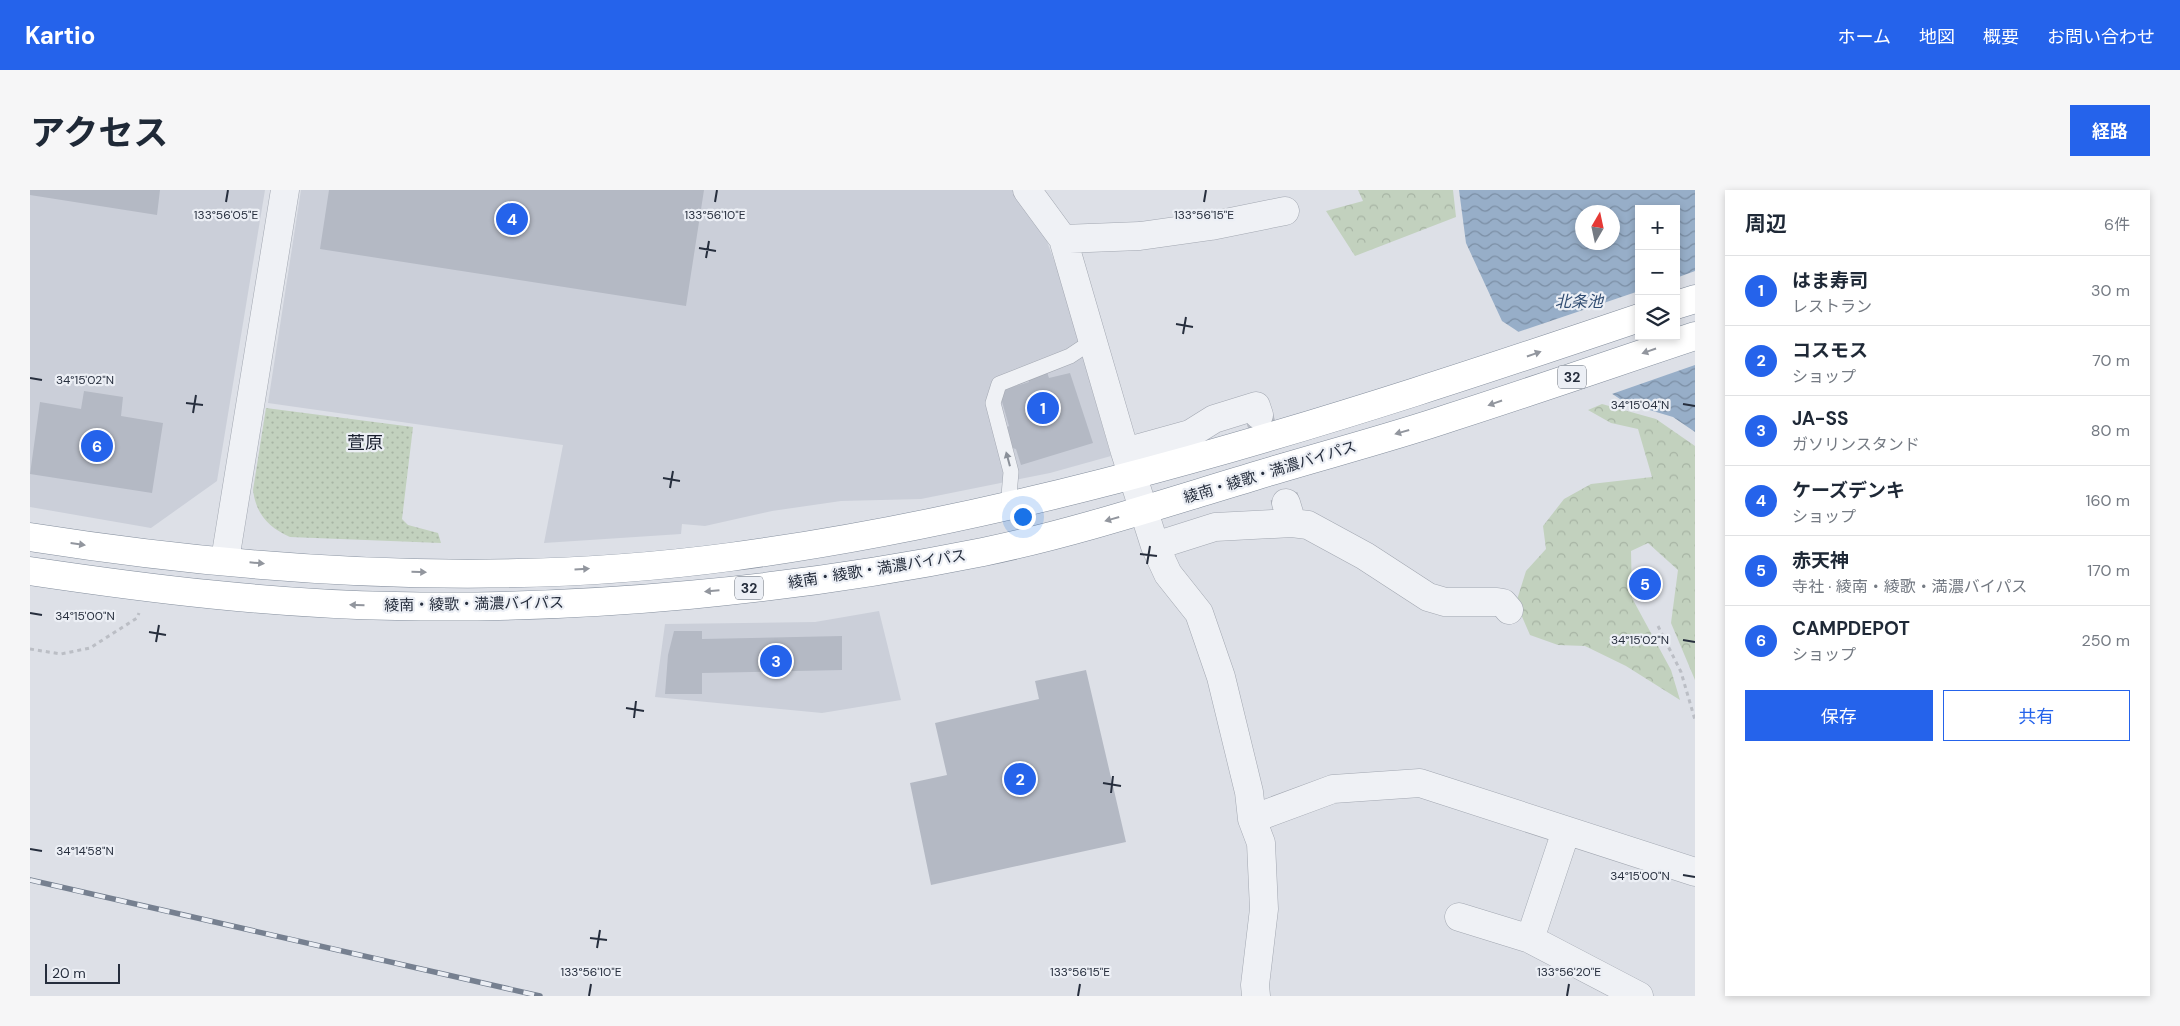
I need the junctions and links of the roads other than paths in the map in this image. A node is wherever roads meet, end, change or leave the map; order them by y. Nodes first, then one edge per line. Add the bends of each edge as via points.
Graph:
1 (286, 190) edge
2 (1027, 190) edge
3 (1285, 212) dead end
4 (1063, 239) junction
5 (1695, 298) edge
6 (1680, 304) edge
7 (1635, 319) edge
8 (1695, 336) edge
9 (1094, 340) junction
10 (1258, 415) dead end
11 (1129, 464) junction
12 (1008, 507) junction
13 (1143, 510) junction
14 (30, 537) edge
15 (1155, 546) junction
16 (225, 560) junction
17 (30, 571) edge
18 (1509, 610) dead end
19 (1252, 819) junction
20 (1566, 831) junction
21 (1695, 872) edge
22 (1459, 917) dead end
23 (1530, 939) junction
24 (1599, 987) edge
25 (1256, 996) edge
26 (1639, 996) edge

1 - 16 street
2 - 4 street
3 - 4 street via 1140,236
4 - 9 street
5 - 6 highway
11 -> 7 highway, 32 via 1257,442 1438,386
8 -> 13 highway, 綾南・綾歌・満濃バイパス / 32 via 1449,418
9 - 11 street
12 -> 9 lane via 1011,472 993,404 999,384 1070,356
10 - 11 street via 1256,406 1214,419
11 - 12 highway, 32
11 - 13 street
16 -> 12 highway, 32 via 310,568 396,571 556,571 631,566 727,557 901,530
13 - 15 street
13 -> 17 highway, 綾南・綾歌・満濃バイパス / 32 via 986,551 909,565 827,578 632,599 397,606 311,603 148,589
14 -> 16 highway, 32 via 141,553
15 - 18 street via 1215,527 1289,513 1365,556 1428,597 1446,602 1503,602
15 - 19 street via 1168,574 1199,613 1220,677 1249,792
19 - 20 street via 1333,789 1420,783
19 - 25 street via 1261,843 1264,909
20 - 21 street
20 - 23 street
22 - 23 street
23 - 24 street
24 - 26 street

